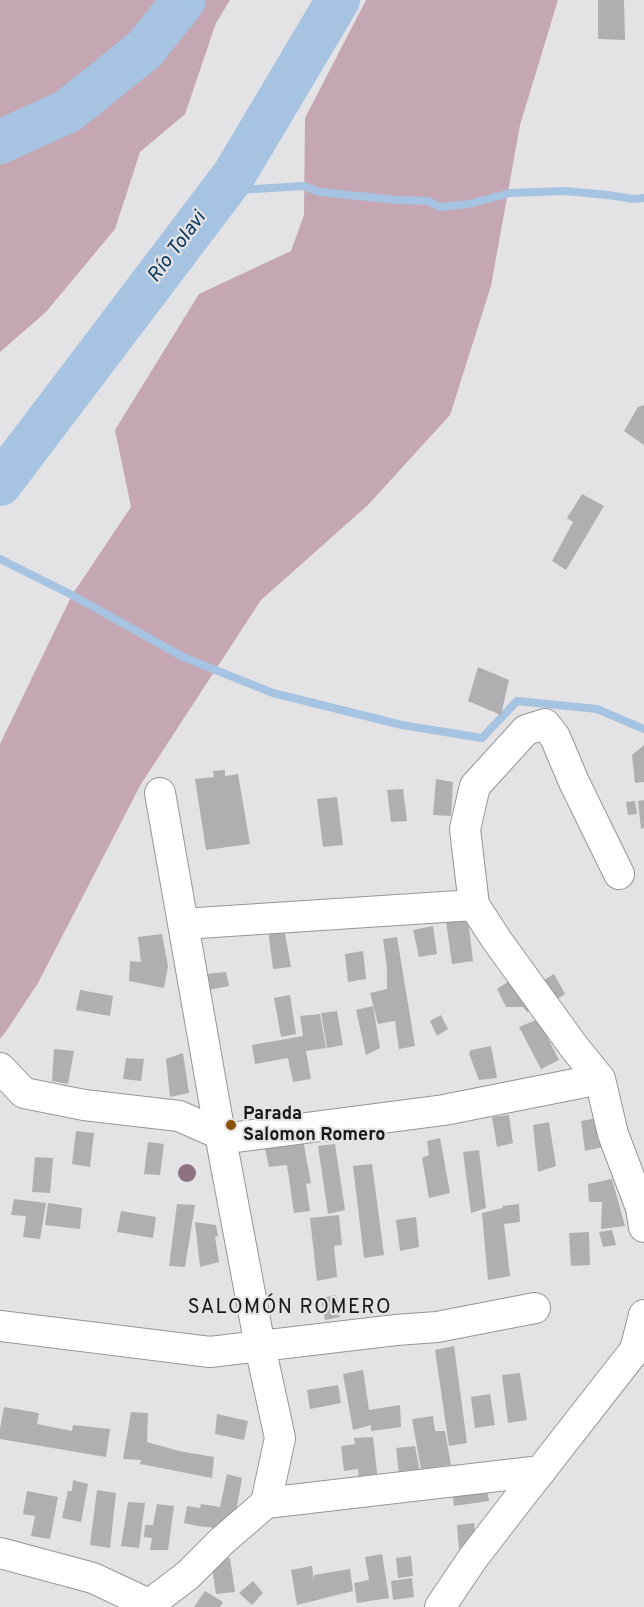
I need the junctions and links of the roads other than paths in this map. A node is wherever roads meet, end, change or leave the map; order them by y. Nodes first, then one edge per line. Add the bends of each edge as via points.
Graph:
1 (160, 793) dead end
2 (619, 874) dead end
3 (474, 905) junction
4 (183, 924) junction
5 (0, 1068) edge
6 (600, 1079) junction
7 (220, 1134) junction
8 (644, 1227) edge
9 (535, 1308) dead end
10 (644, 1315) edge
11 (0, 1326) edge
12 (260, 1346) junction
13 (541, 1471) junction
14 (266, 1503) junction
15 (0, 1553) edge
16 (150, 1606) edge
17 (440, 1607) edge

1 - 4 street
2 - 3 street via 555,736 545,724 526,730 475,786 465,829
3 - 4 street
3 - 6 street
4 - 7 street
5 - 7 street via 24,1093 84,1105 179,1116
6 - 7 street via 444,1110 229,1138
6 - 8 street via 613,1134 641,1208
7 - 12 street
9 - 12 street via 437,1327
10 - 13 street via 635,1350
11 - 12 street via 210,1352
12 - 14 street via 280,1438
13 - 14 street
13 - 17 street
14 - 16 street
15 - 16 street via 93,1578

